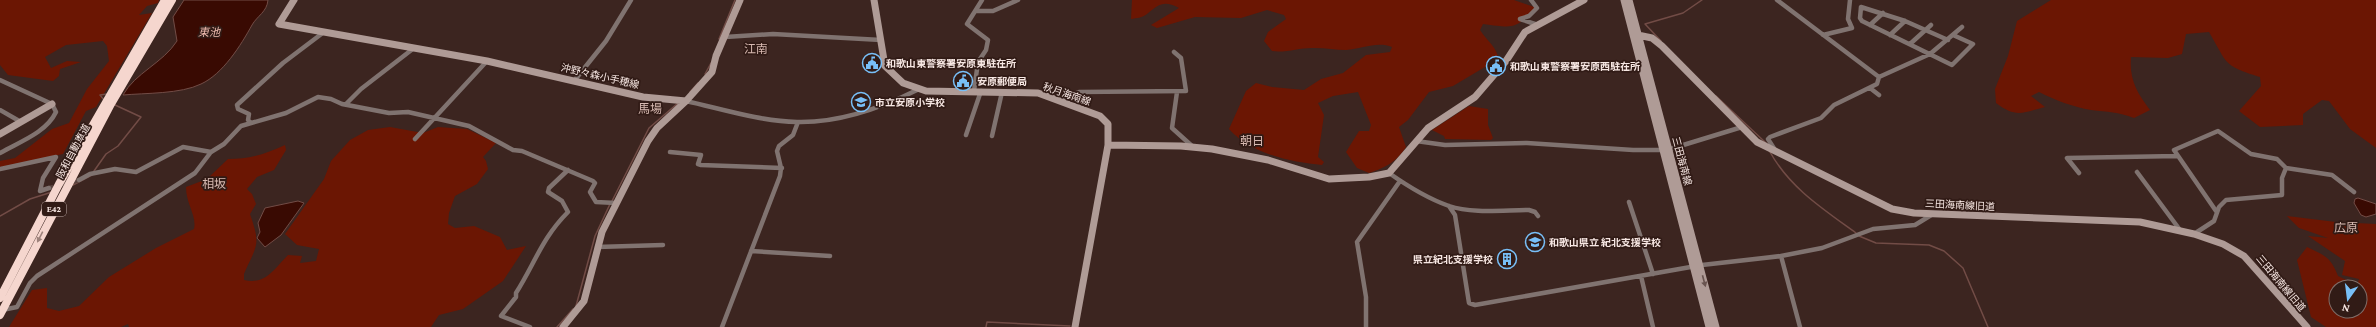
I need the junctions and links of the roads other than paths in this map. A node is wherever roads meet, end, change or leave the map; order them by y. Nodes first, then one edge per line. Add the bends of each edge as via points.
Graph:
1 (165, 0) edge
2 (172, 0) edge
3 (294, 0) edge
4 (631, 0) edge
5 (740, 0) edge
6 (874, 0) edge
7 (982, 0) edge
8 (1018, 0) edge
9 (1531, 0) edge
10 (1584, 0) edge
11 (1624, 0) edge
12 (1629, 0) edge
13 (1776, 0) edge
14 (1850, 0) edge
15 (977, 11) junction
16 (1883, 13) junction
17 (1905, 21) junction
18 (1538, 25) junction
19 (1870, 25) junction
20 (1931, 25) dead end
21 (1962, 27) dead end
22 (1926, 30) junction
23 (324, 32) junction
24 (1636, 34) junction
25 (1823, 35) junction
26 (1890, 35) junction
27 (1953, 35) junction
28 (725, 37) junction
29 (881, 40) junction
30 (1948, 40) junction
31 (1910, 44) junction
32 (414, 48) junction
33 (1174, 52) dead end
34 (1930, 54) junction
35 (487, 61) junction
36 (1879, 77) junction
37 (122, 79) junction
38 (0, 80) edge
39 (574, 81) junction
40 (1870, 88) junction
41 (917, 90) junction
42 (977, 91) junction
43 (1002, 92) junction
44 (1177, 92) junction
45 (1879, 94) dead end
46 (1060, 100) junction
47 (686, 101) junction
48 (52, 104) junction
49 (107, 104) junction
50 (346, 104) junction
51 (0, 110) edge
52 (433, 119) junction
53 (21, 122) junction
54 (798, 122) junction
55 (251, 123) junction
56 (1742, 128) junction
57 (0, 134) edge
58 (966, 135) dead end
59 (992, 136) dead end
60 (415, 139) dead end
61 (1415, 140) junction
62 (1108, 145) junction
63 (1192, 146) junction
64 (1665, 149) junction
65 (211, 152) junction
66 (670, 152) dead end
67 (1774, 152) junction
68 (0, 153) edge
69 (2177, 156) junction
70 (782, 168) junction
71 (2286, 168) junction
72 (0, 169) edge
73 (568, 170) junction
74 (1389, 172) junction
75 (2137, 172) dead end
76 (2078, 173) dead end
77 (80, 180) tunnel mouth
78 (1400, 181) junction
79 (49, 188) dead end
80 (2354, 192) dead end
81 (1629, 202) dead end
82 (616, 203) junction
83 (1449, 206) junction
84 (2216, 211) junction
85 (1933, 214) junction
86 (1538, 216) dead end
87 (2180, 230) junction
88 (2194, 234) junction
89 (663, 245) dead end
90 (597, 247) junction
91 (751, 251) junction
92 (830, 256) dead end
93 (1782, 256) junction
94 (1696, 266) junction
95 (1653, 274) junction
96 (1640, 276) junction
97 (0, 298) edge
98 (0, 310) edge
99 (0, 315) edge
100 (530, 327) edge
101 (563, 327) edge
102 (722, 327) edge
103 (1075, 327) edge
104 (1366, 327) edge
105 (1653, 327) edge
106 (1709, 327) edge
107 (1716, 327) edge
108 (1800, 327) edge
109 (2307, 327) edge

1 - 37 highway, 阪和自動車道 / E42
2 - 37 highway, 阪和自動車道 / E42
3 - 23 main road, 沖野々森小手穂線 via 279,24
4 - 39 street via 606,40
5 - 28 main road
6 - 29 main road
7 - 15 street
8 - 15 street via 993,11
9 - 18 street via 1537,8 1529,16 1520,19
10 - 18 main road
11 - 24 main road, 三田海南線
12 - 24 main road, 三田海南線
13 - 25 street
14 - 25 street via 1848,14 1852,28
15 - 42 street via 967,24 988,40 988,44 978,62
16 - 17 street
16 - 19 street
16 - 19 street via 1861,7 1860,18
17 - 22 street
17 - 26 street
18 - 61 main road via 1525,32 1506,61 1475,97 1436,122
19 - 26 street
20 - 22 street
21 - 27 street
22 - 30 street
22 - 31 street
23 - 32 main road, 沖野々森小手穂線
23 - 55 street via 283,63 237,105 249,114 248,120
24 - 56 main road, 三田海南線旧道 via 1652,38 1662,46
24 - 64 main road, 三田海南線
25 - 36 street
26 - 31 street
27 - 30 street
27 - 34 street via 1973,44 1952,65
28 - 29 street via 773,34
28 - 47 main road via 712,72
29 - 41 main road via 888,69
30 - 34 street
31 - 34 street
32 - 35 main road, 沖野々森小手穂線
32 - 50 street
33 - 44 street via 1181,58 1186,91
34 - 36 street
35 - 39 main road, 沖野々森小手穂線
35 - 52 street
36 - 40 street via 1878,84
37 - 49 highway, 阪和自動車道 / E42
38 - 48 street
39 - 47 main road, 沖野々森小手穂線 via 643,97
40 - 45 street
40 - 67 street via 1834,105 1821,118 1770,137 1768,139
41 - 42 main road, 秋月海南線
41 - 54 street via 836,118
42 - 43 main road, 秋月海南線
42 - 58 street
43 - 46 main road, 秋月海南線 via 1038,93
43 - 59 street
44 - 46 street via 1079,92
44 - 63 street via 1172,128
46 - 62 main road, 秋月海南線 via 1100,116 1106,121 1109,126
47 - 54 street
47 - 82 main road via 674,110 648,141
48 - 53 main road
48 - 68 street via 56,112 55,118
49 - 97 highway, 阪和自動車道 / E42
49 -> 99 highway, 阪和自動車道 / E42
50 - 52 street via 389,113 408,112
50 - 55 street via 318,97 286,113
51 - 53 street
52 - 60 street
52 - 73 street via 470,126 513,150 522,151
53 - 57 main road
54 - 70 street via 793,135 779,146 777,151
55 - 65 street via 241,126 224,144
56 - 64 street
56 - 67 main road, 三田海南線旧道
61 - 64 street via 1445,145 1528,144
61 - 74 main road
62 - 63 main road
62 - 103 main road, 秋月海南線
63 - 74 main road via 1268,160 1320,178 1351,178
64 - 94 main road, 三田海南線
65 - 77 street via 183,147 136,172 115,169 90,174
65 - 98 street via 195,173 37,276 30,283 17,307
66 - 70 street via 700,155 698,164 701,166
67 - 85 main road, 三田海南線旧道 via 1892,208 1905,212
69 - 71 street via 2174,150 2218,131 2251,154 2277,159
69 - 76 street via 2067,158
69 - 84 street via 2193,175
70 - 91 street via 782,177 773,192
71 - 80 street via 2332,175 2342,180
71 - 84 street via 2282,178 2282,195 2234,195 2224,200
72 - 79 street via 56,157 43,178 40,191
73 - 82 street via 593,181 595,184 590,192 596,202
73 - 100 street via 548,192 562,201 568,212 552,228 516,297 501,316
74 - 78 street
75 - 87 street
78 - 83 street
78 - 104 street via 1357,242 1366,297
81 - 95 street
82 - 90 main road
83 - 86 street via 1529,210
83 - 96 street via 1455,215 1469,303 1475,305
84 - 88 street via 2214,221
85 - 87 main road, 三田海南線旧道 via 2140,222
85 - 93 street via 1915,225 1873,229 1822,248
87 - 88 main road, 三田海南線旧道
88 - 109 main road, 三田海南線旧道 via 2236,250 2244,256 2284,305
89 - 90 street
90 - 101 main road via 584,301
91 - 92 street
91 - 102 street
93 - 94 street
93 - 108 street
94 - 95 street
94 - 106 main road, 三田海南線
94 -> 107 main road, 三田海南線
95 - 96 street
96 - 105 street

